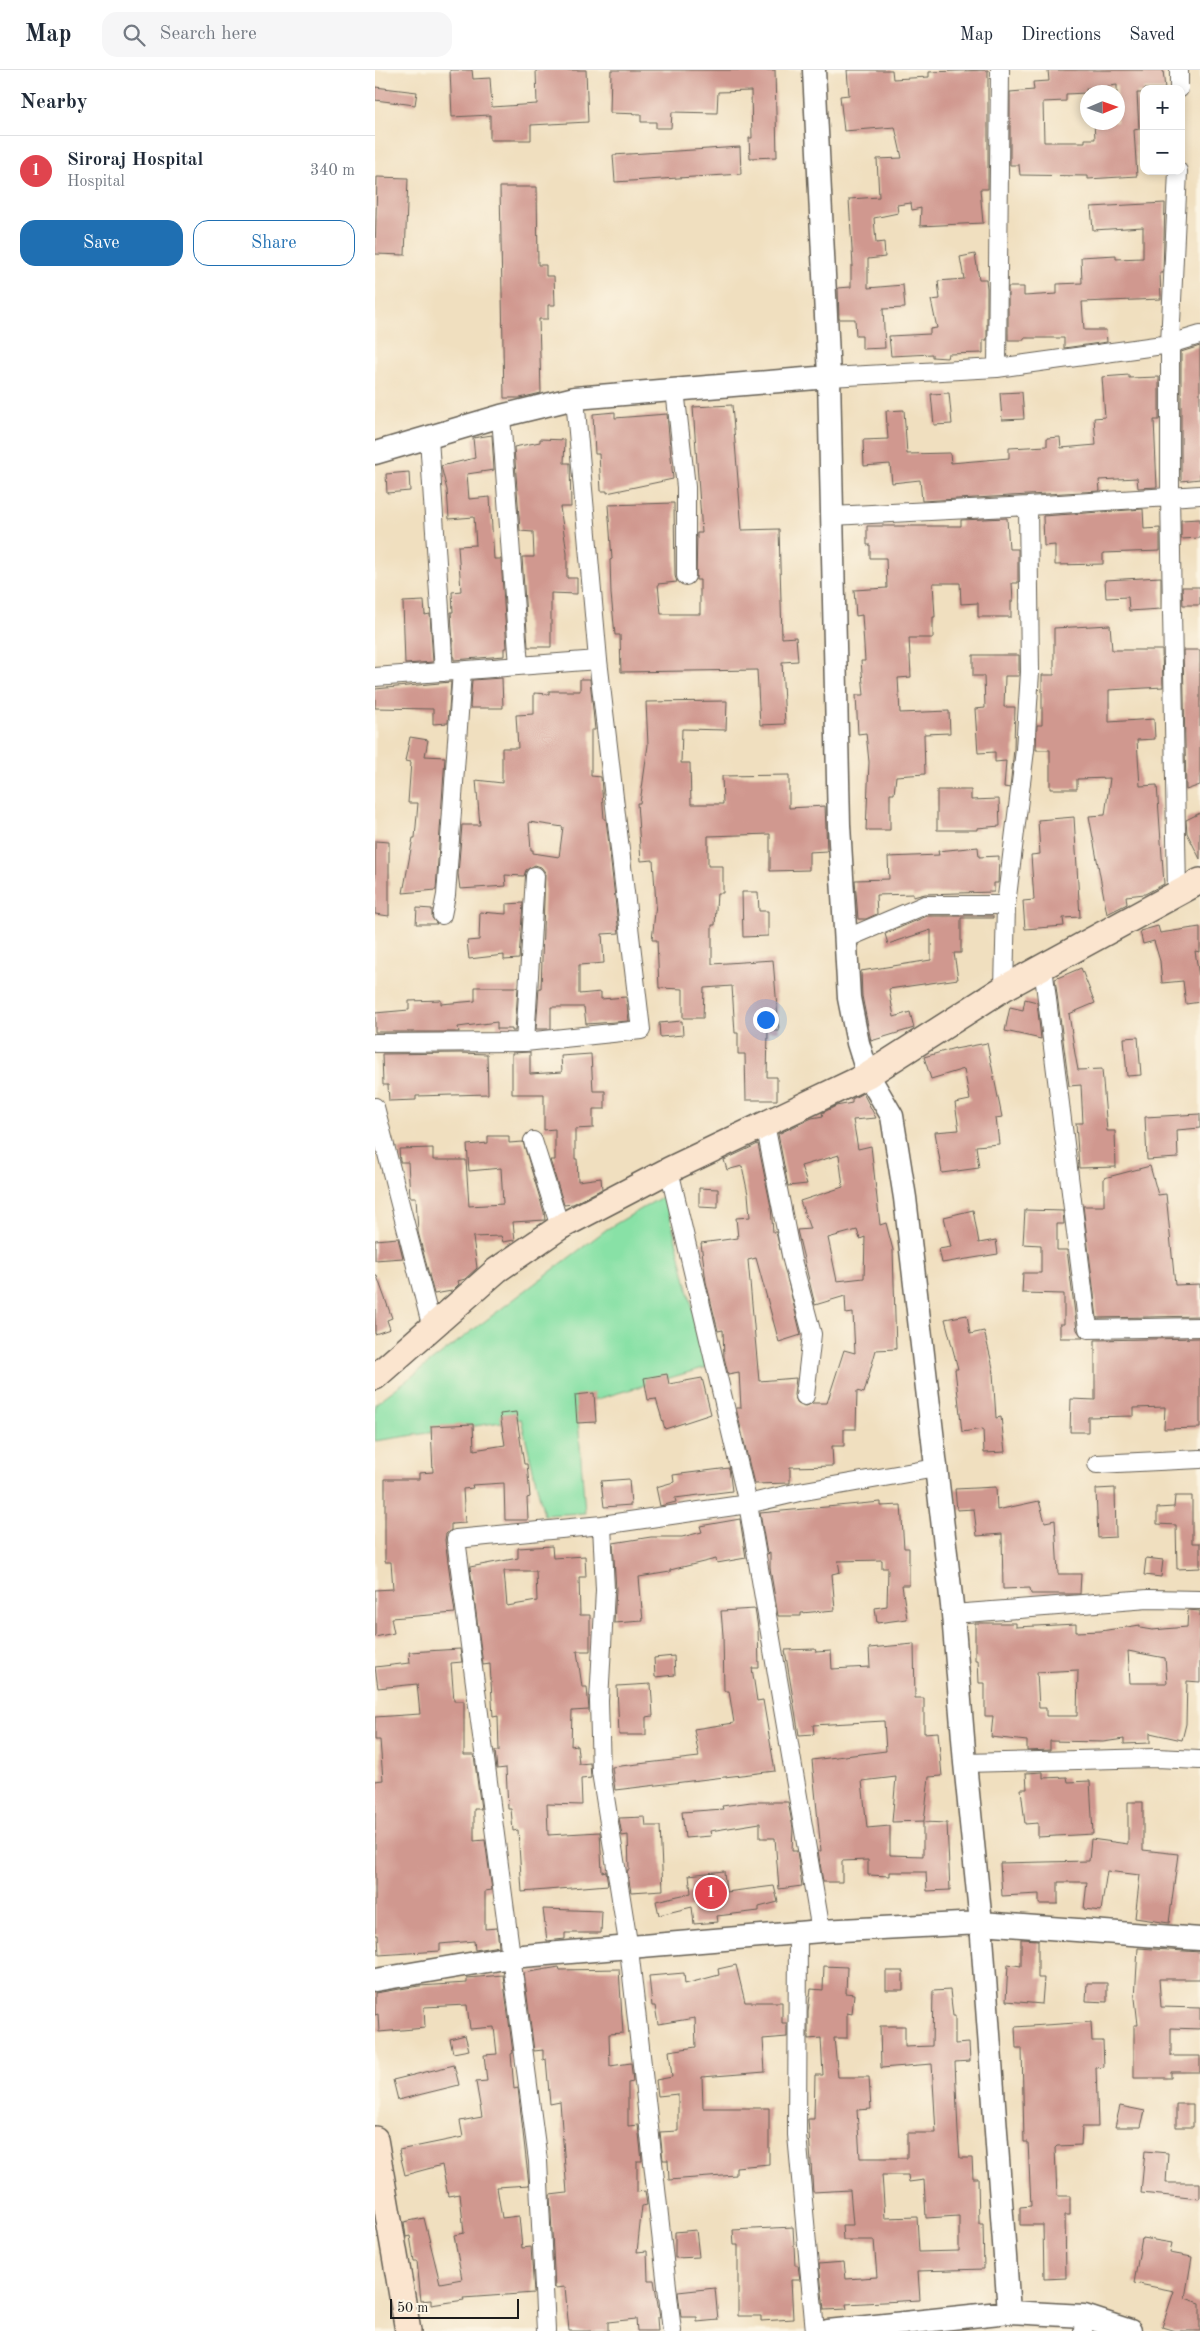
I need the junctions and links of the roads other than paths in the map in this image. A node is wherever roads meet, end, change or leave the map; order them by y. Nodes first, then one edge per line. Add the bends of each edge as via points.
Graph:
1 (814, 70) edge
2 (1000, 70) edge
3 (1179, 70) edge
4 (1179, 85) edge
5 (1177, 175) edge
6 (1200, 335) edge
7 (1171, 344) junction
8 (997, 368) junction
9 (829, 377) junction
10 (675, 390) junction
11 (575, 398) junction
12 (501, 416) junction
13 (429, 438) junction
14 (375, 453) edge
15 (1200, 495) edge
16 (1170, 496) junction
17 (1028, 506) junction
18 (832, 516) junction
19 (686, 576) dead end
20 (598, 660) junction
21 (519, 666) junction
22 (462, 670) junction
23 (444, 672) junction
24 (375, 677) edge
25 (535, 876) dead end
26 (1200, 882) edge
27 (1177, 893) junction
28 (1006, 905) junction
29 (442, 915) dead end
30 (845, 940) junction
31 (1043, 967) junction
32 (1004, 988) junction
33 (525, 1042) junction
34 (375, 1043) edge
35 (868, 1075) junction
36 (375, 1107) edge
37 (765, 1124) junction
38 (533, 1141) dead end
39 (669, 1170) junction
40 (560, 1227) junction
41 (1200, 1327) edge
42 (432, 1328) junction
43 (375, 1377) edge
44 (805, 1396) dead end
45 (1200, 1459) edge
46 (1097, 1464) dead end
47 (936, 1468) junction
48 (748, 1504) junction
49 (603, 1526) junction
50 (1200, 1600) edge
51 (953, 1614) junction
52 (1200, 1760) edge
53 (965, 1763) junction
54 (981, 1923) junction
55 (821, 1931) junction
56 (798, 1932) junction
57 (1200, 1939) edge
58 (629, 1948) junction
59 (511, 1957) junction
60 (375, 1980) edge
61 (375, 2139) edge
62 (1009, 2312) junction
63 (1084, 2323) edge
64 (953, 2324) edge
65 (408, 2331) edge
66 (546, 2331) edge
67 (672, 2331) edge
68 (815, 2331) edge
69 (828, 2331) edge
70 (1130, 2331) edge

1 - 9 street
2 - 8 street
3 - 4 street
5 - 7 street
6 - 7 street
7 - 8 street
7 - 16 street
8 - 9 street
9 - 10 street
9 - 18 street
10 - 11 street
10 - 19 street via 686,487
11 - 12 street
11 - 20 street
12 - 13 street
12 - 21 street
13 - 14 street
13 - 23 street
15 - 16 street
16 - 17 street
16 - 27 street
17 - 18 street
17 - 28 street via 1030,672 1025,750
18 - 30 street
20 - 21 street
20 - 33 street via 641,1030
21 - 22 street
22 - 23 street
22 - 29 street via 447,895
23 - 24 street
25 - 33 street
26 - 27 main road
27 - 31 main road
28 - 30 street via 925,905
28 - 32 street
30 - 35 street via 849,998
31 - 32 main road
31 - 41 street via 1088,1329
32 - 35 main road
33 - 34 street
35 - 37 main road
35 - 47 street via 892,1116 905,1198
36 - 42 street
37 - 39 main road
37 - 44 street via 792,1260 812,1334
38 - 40 street
39 - 40 main road
39 - 48 street
40 - 42 main road via 497,1270
42 - 43 main road
45 - 46 street
47 - 48 street
47 - 51 street
48 - 49 street
48 - 55 street
49 - 58 street via 605,1590 599,1702 601,1772
49 - 59 street via 456,1539
50 - 51 street via 1148,1599
51 - 53 street
52 - 53 street via 1156,1758
53 - 54 street
54 - 55 street
54 - 57 street
54 - 62 street
55 - 56 street
56 - 58 street
56 - 68 street via 797,2135
58 - 59 street
58 - 67 street
59 - 60 street
59 - 66 street via 538,2160
61 - 65 main road
62 - 63 street
62 - 64 street
63 - 70 street
64 - 69 street

